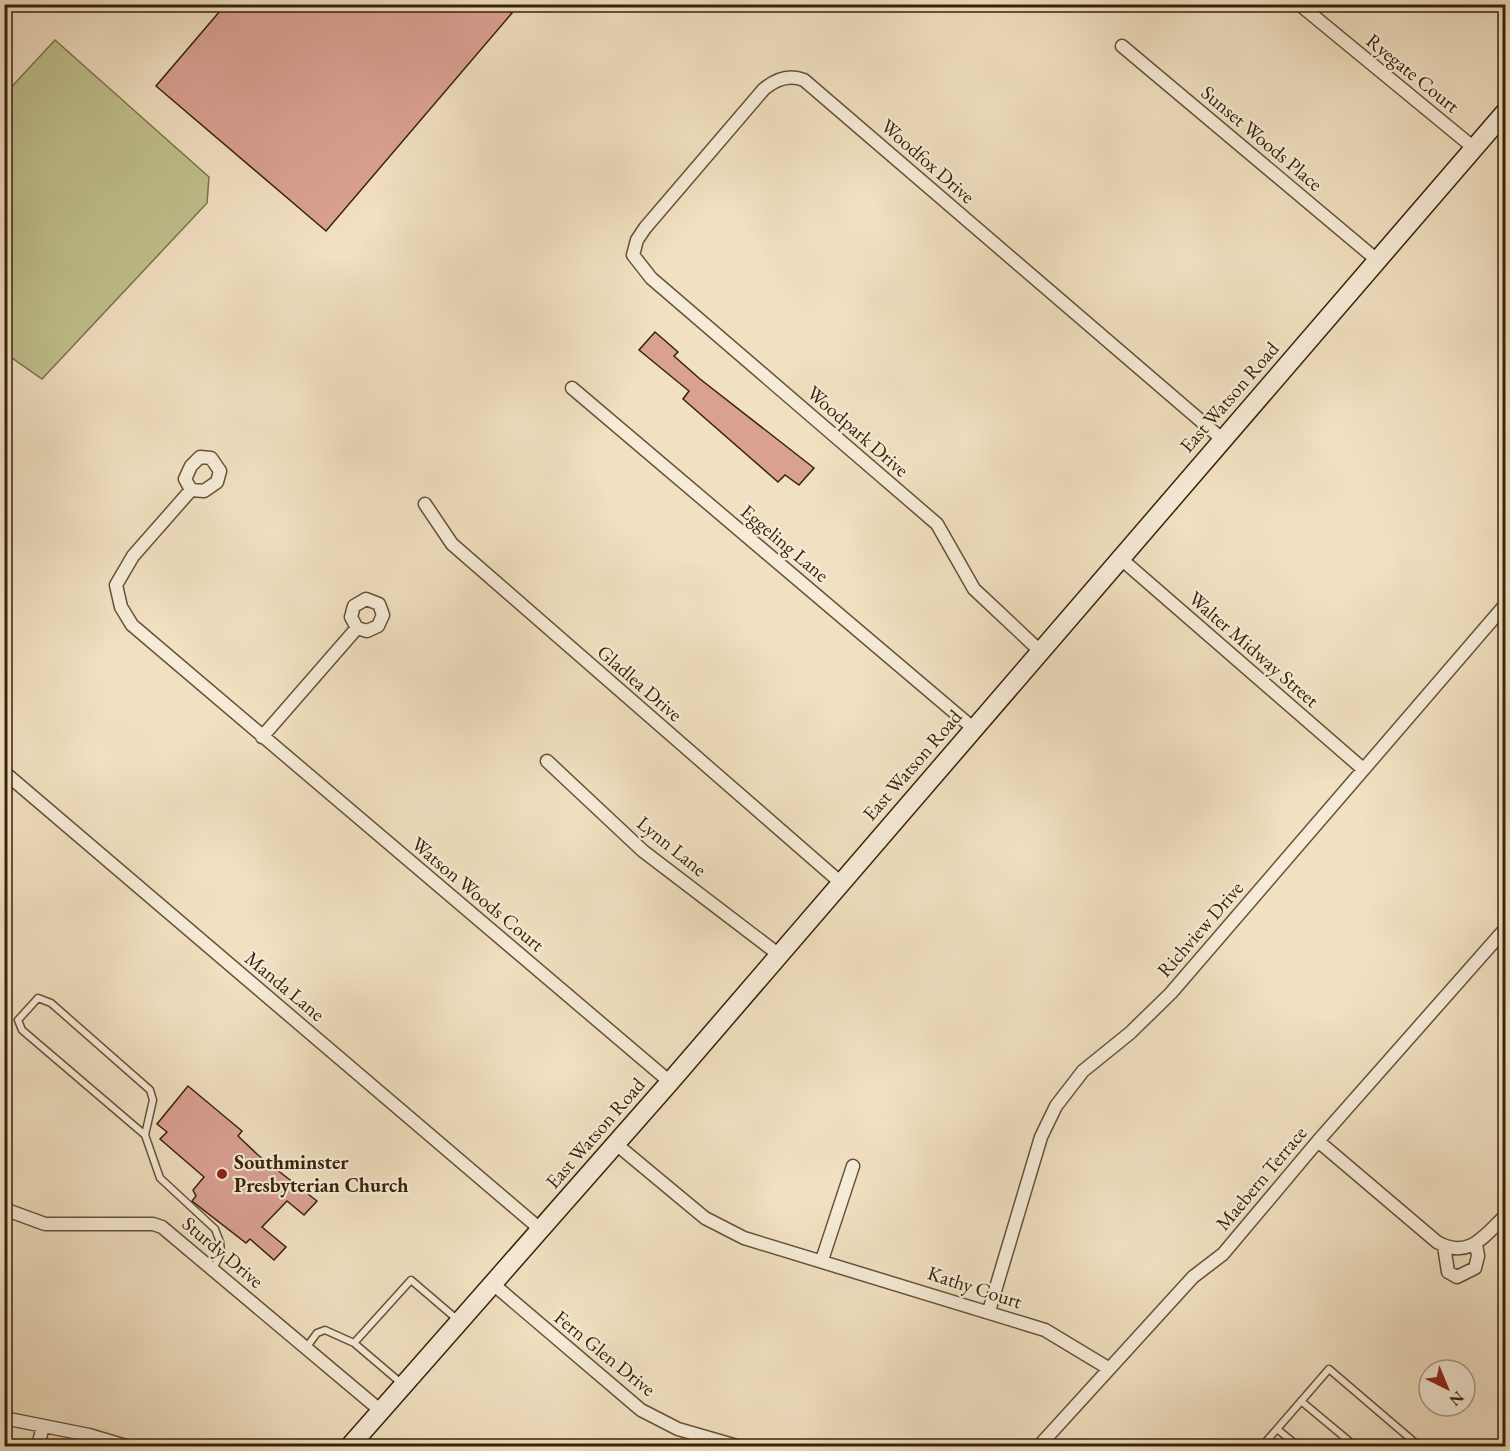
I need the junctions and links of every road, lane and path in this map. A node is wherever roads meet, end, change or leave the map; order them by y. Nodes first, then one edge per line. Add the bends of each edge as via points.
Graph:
1 (1299, 4) edge
2 (1122, 46) dead end
3 (1506, 111) edge
4 (1474, 148) junction
5 (633, 255) joint
6 (1377, 260) junction
7 (572, 388) dead end
8 (1222, 439) junction
9 (191, 490) dead end
10 (425, 504) dead end
11 (1120, 558) junction
12 (1506, 604) edge
13 (357, 628) dead end
14 (1040, 651) junction
15 (973, 728) junction
16 (262, 737) junction
17 (547, 761) dead end
18 (1363, 769) junction
19 (4, 772) edge
20 (840, 882) junction
21 (1506, 928) edge
22 (778, 954) junction
23 (670, 1082) junction
24 (146, 1135) junction
25 (1318, 1141) junction
26 (616, 1143) junction
27 (853, 1166) dead end
28 (4, 1209) edge
29 (1506, 1215) edge
30 (540, 1229) junction
31 (1476, 1244) junction
32 (1444, 1246) junction
33 (822, 1260) junction
34 (213, 1269) junction
35 (493, 1284) junction
36 (989, 1311) junction
37 (459, 1321) junction
38 (354, 1343) junction
39 (306, 1349) junction
40 (1108, 1368) junction
41 (403, 1385) junction
42 (1301, 1401) junction
43 (381, 1411) junction
44 (4, 1418) edge
45 (43, 1426) junction
46 (1277, 1429) junction
47 (1410, 1439) junction
48 (38, 1446) edge
49 (126, 1446) edge
50 (350, 1446) edge
51 (736, 1446) edge
52 (1039, 1446) edge
53 (1262, 1446) edge
54 (1298, 1446) edge
55 (1354, 1446) edge
56 (1404, 1446) edge
57 (1419, 1446) edge

1 - 4 street, Ryegate Court
2 - 6 street, Sunset Woods Place
3 - 4 street, East Watson Road
4 - 6 street, East Watson Road
5 - 8 street, Woodfox Drive via 645,228 764,89 774,81 796,77
5 - 14 street, Woodpark Drive via 651,278 937,525 974,589
6 - 8 street, East Watson Road
7 - 15 street, Eggeling Lane
8 - 11 street, East Watson Road
9 - 16 street, Watson Woods Court via 133,556 116,585 121,607 132,625
10 - 20 street, Gladlea Drive via 452,544
11 - 14 street, East Watson Road
11 - 18 street, Walter Midway Street
12 - 18 street, Richview Drive
13 - 16 street
14 - 15 street, East Watson Road
15 - 20 street, East Watson Road
16 - 23 street, Watson Woods Court
17 - 22 street, Lynn Lane via 644,851
18 - 36 street, Richview Drive via 1171,993 1083,1071 1056,1106 1041,1137
19 - 30 street, Manda Lane
20 - 22 street, East Watson Road
21 - 25 street, Maebern Terrace
22 - 23 street, East Watson Road
23 - 26 street, East Watson Road
24 - 24 lane via 22,1029 18,1020 38,998 51,1004 150,1090 153,1100
24 - 34 lane via 160,1178 215,1229 221,1253
25 - 32 street
25 - 40 street, Maebern Terrace via 1223,1254 1193,1277
26 - 30 street, East Watson Road
26 - 33 street, Kathy Court via 705,1218 744,1238
27 - 33 street
28 - 34 street, Sturdy Drive via 45,1224 153,1224 171,1232
29 - 31 street
30 - 35 street, East Watson Road
31 - 32 street via 1462,1249
31 - 32 street via 1474,1268 1457,1277 1448,1272
33 - 36 street, Kathy Court
34 - 39 street, Sturdy Drive
35 - 37 street, East Watson Road
35 - 51 street, Fern Glen Drive via 641,1410 678,1429
36 - 40 street, Kathy Court via 1045,1330
37 - 38 lane via 411,1280
37 - 41 street, East Watson Road
38 - 39 lane via 325,1330 317,1333
38 - 41 lane
39 - 43 street, Sturdy Drive
40 - 52 street, Maebern Terrace
41 - 43 street, East Watson Road
42 - 46 lane
42 - 47 lane via 1329,1369
42 - 55 lane
43 - 50 street, East Watson Road
44 - 45 street
45 - 48 street
45 - 49 street
46 - 53 lane
46 - 54 lane
47 - 56 lane
47 - 57 lane

